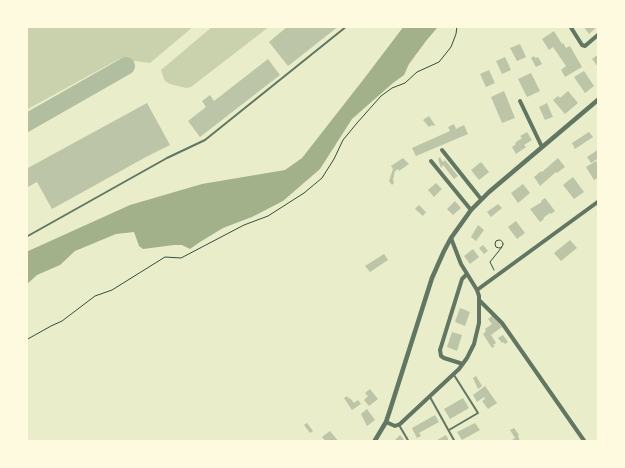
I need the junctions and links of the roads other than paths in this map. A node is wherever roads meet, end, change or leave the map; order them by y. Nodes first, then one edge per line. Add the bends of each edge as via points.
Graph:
1 (346, 26) edge
2 (570, 26) edge
3 (599, 34) edge
4 (599, 99) edge
5 (520, 101) dead end
6 (542, 147) junction
7 (442, 150) dead end
8 (432, 161) dead end
9 (481, 199) junction
10 (599, 201) edge
11 (471, 210) junction
12 (26, 237) edge
13 (451, 238) junction
14 (467, 274) junction
15 (477, 290) junction
16 (480, 300) junction
17 (463, 364) junction
18 (454, 375) junction
19 (430, 397) junction
20 (386, 422) junction
21 (399, 425) junction
22 (449, 430) junction
23 (374, 442) edge
24 (408, 442) edge
25 (455, 442) edge
26 (585, 442) edge

1 - 12 lane via 205,140
2 - 3 street via 585,46
4 - 6 street
5 - 6 street
6 - 9 street
7 - 9 street
8 - 11 street
9 - 11 street
10 - 15 street
11 - 13 street
13 - 14 street
13 - 20 street via 428,288
14 - 15 street
14 - 17 street via 462,279 440,350 444,358
15 - 16 street
16 - 17 street via 477,335
16 - 26 street via 502,322
17 - 18 street
18 - 19 street
18 - 22 lane via 478,412
19 - 21 street
19 - 22 lane
20 - 21 street
20 - 23 street
21 - 24 lane
22 - 25 lane

